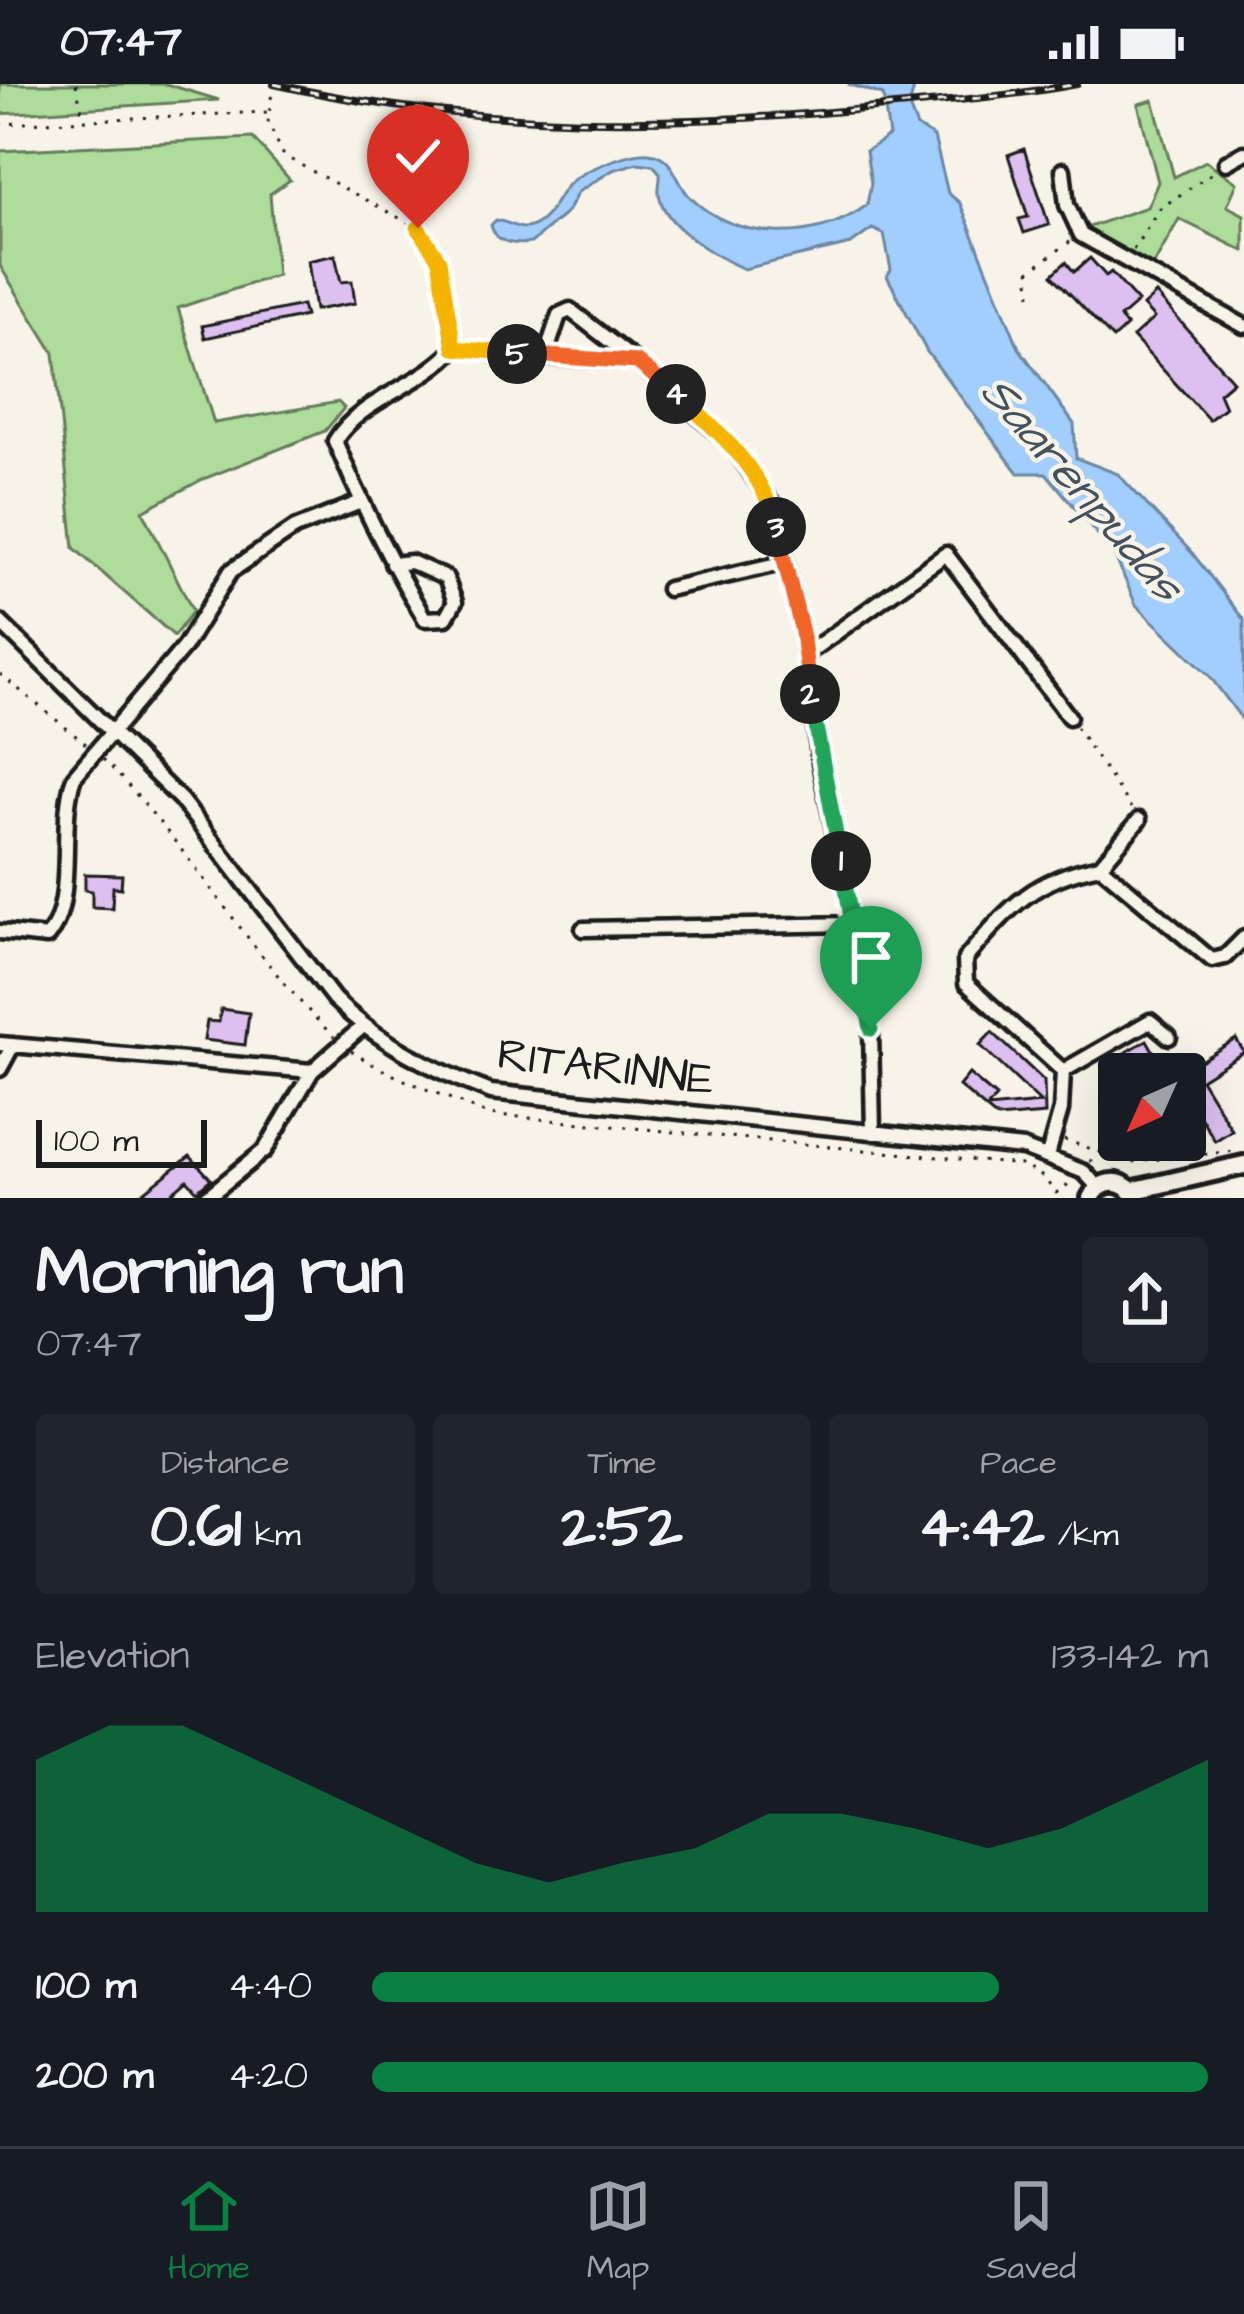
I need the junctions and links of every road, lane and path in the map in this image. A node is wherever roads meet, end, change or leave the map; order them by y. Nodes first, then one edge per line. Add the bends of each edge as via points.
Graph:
1 (76, 84) edge
2 (273, 84) edge
3 (267, 112) junction
4 (84, 120) junction
5 (0, 124) edge
6 (1244, 153) edge
7 (1226, 163) joint
8 (1063, 170) dead end
9 (1082, 235) junction
10 (1128, 261) junction
11 (1030, 295) dead end
12 (1244, 326) edge
13 (454, 348) junction
14 (545, 357) junction
15 (637, 362) junction
16 (361, 502) junction
17 (782, 563) junction
18 (392, 564) junction
19 (668, 589) dead end
20 (0, 622) edge
21 (805, 655) junction
22 (0, 674) edge
23 (1069, 717) joint
24 (113, 730) junction
25 (95, 752) junction
26 (1139, 820) joint
27 (1100, 866) junction
28 (854, 925) junction
29 (583, 929) dead end
30 (0, 932) edge
31 (1244, 938) edge
32 (305, 962) junction
33 (281, 980) junction
34 (362, 1027) junction
35 (1169, 1036) dead end
36 (7, 1044) edge
37 (342, 1045) junction
38 (0, 1069) edge
39 (312, 1071) junction
40 (1063, 1071) junction
41 (392, 1078) junction
42 (379, 1082) dead end
43 (873, 1133) junction
44 (1055, 1136) junction
45 (1244, 1150) edge
46 (1096, 1152) junction
47 (1048, 1155) junction
48 (1244, 1165) edge
49 (1084, 1172) junction
50 (1094, 1192) edge
51 (1133, 1194) edge
52 (1056, 1196) edge
53 (206, 1198) edge

1 - 4 path
2 - 3 path
3 - 4 path
3 - 13 path via 284,156 418,228 439,260
4 - 5 path
6 - 7 street
7 - 10 path via 1159,208
8 - 9 street
9 - 10 street
9 - 11 path via 1028,272
10 - 12 street
13 - 14 path
13 - 16 street via 436,370 345,425 335,441
14 - 15 street
14 - 15 street via 560,315 570,310
15 - 17 street via 732,446 771,502
16 - 18 street
16 - 24 street via 295,528 231,571 184,647
17 - 19 street
17 - 21 street
18 - 18 street via 411,562 446,578 455,602 446,618 425,619
20 - 24 street, RITARINNE
21 - 23 street via 946,554
21 - 28 street
22 - 25 path
23 - 26 path
24 - 25 street
24 - 32 street, RITARINNE via 182,800
25 - 30 street via 66,799 61,921 46,937
25 - 33 path via 146,802
26 - 27 street
27 - 31 street via 1212,960
27 - 40 street via 1034,887 964,959 966,983
28 - 29 street
28 - 43 street via 871,1029
32 - 33 path
32 - 34 street, RITARINNE
33 - 37 path
34 - 37 street
34 - 43 street, RITARINNE via 491,1092
35 - 40 street via 1150,1021
36 - 38 street
36 - 39 street
37 - 39 street
37 - 41 path
39 - 53 street via 265,1150
40 - 44 street
41 - 42 path
41 - 52 path via 487,1114 1022,1165
43 - 47 street, RITARINNE
44 - 46 path
44 - 47 street
45 - 46 path via 1156,1162
46 - 49 path
47 - 49 street, RITARINNE
48 - 51 main road
49 - 50 street, RITARINNE
49 - 52 path
50 - 51 main road via 1119,1183

